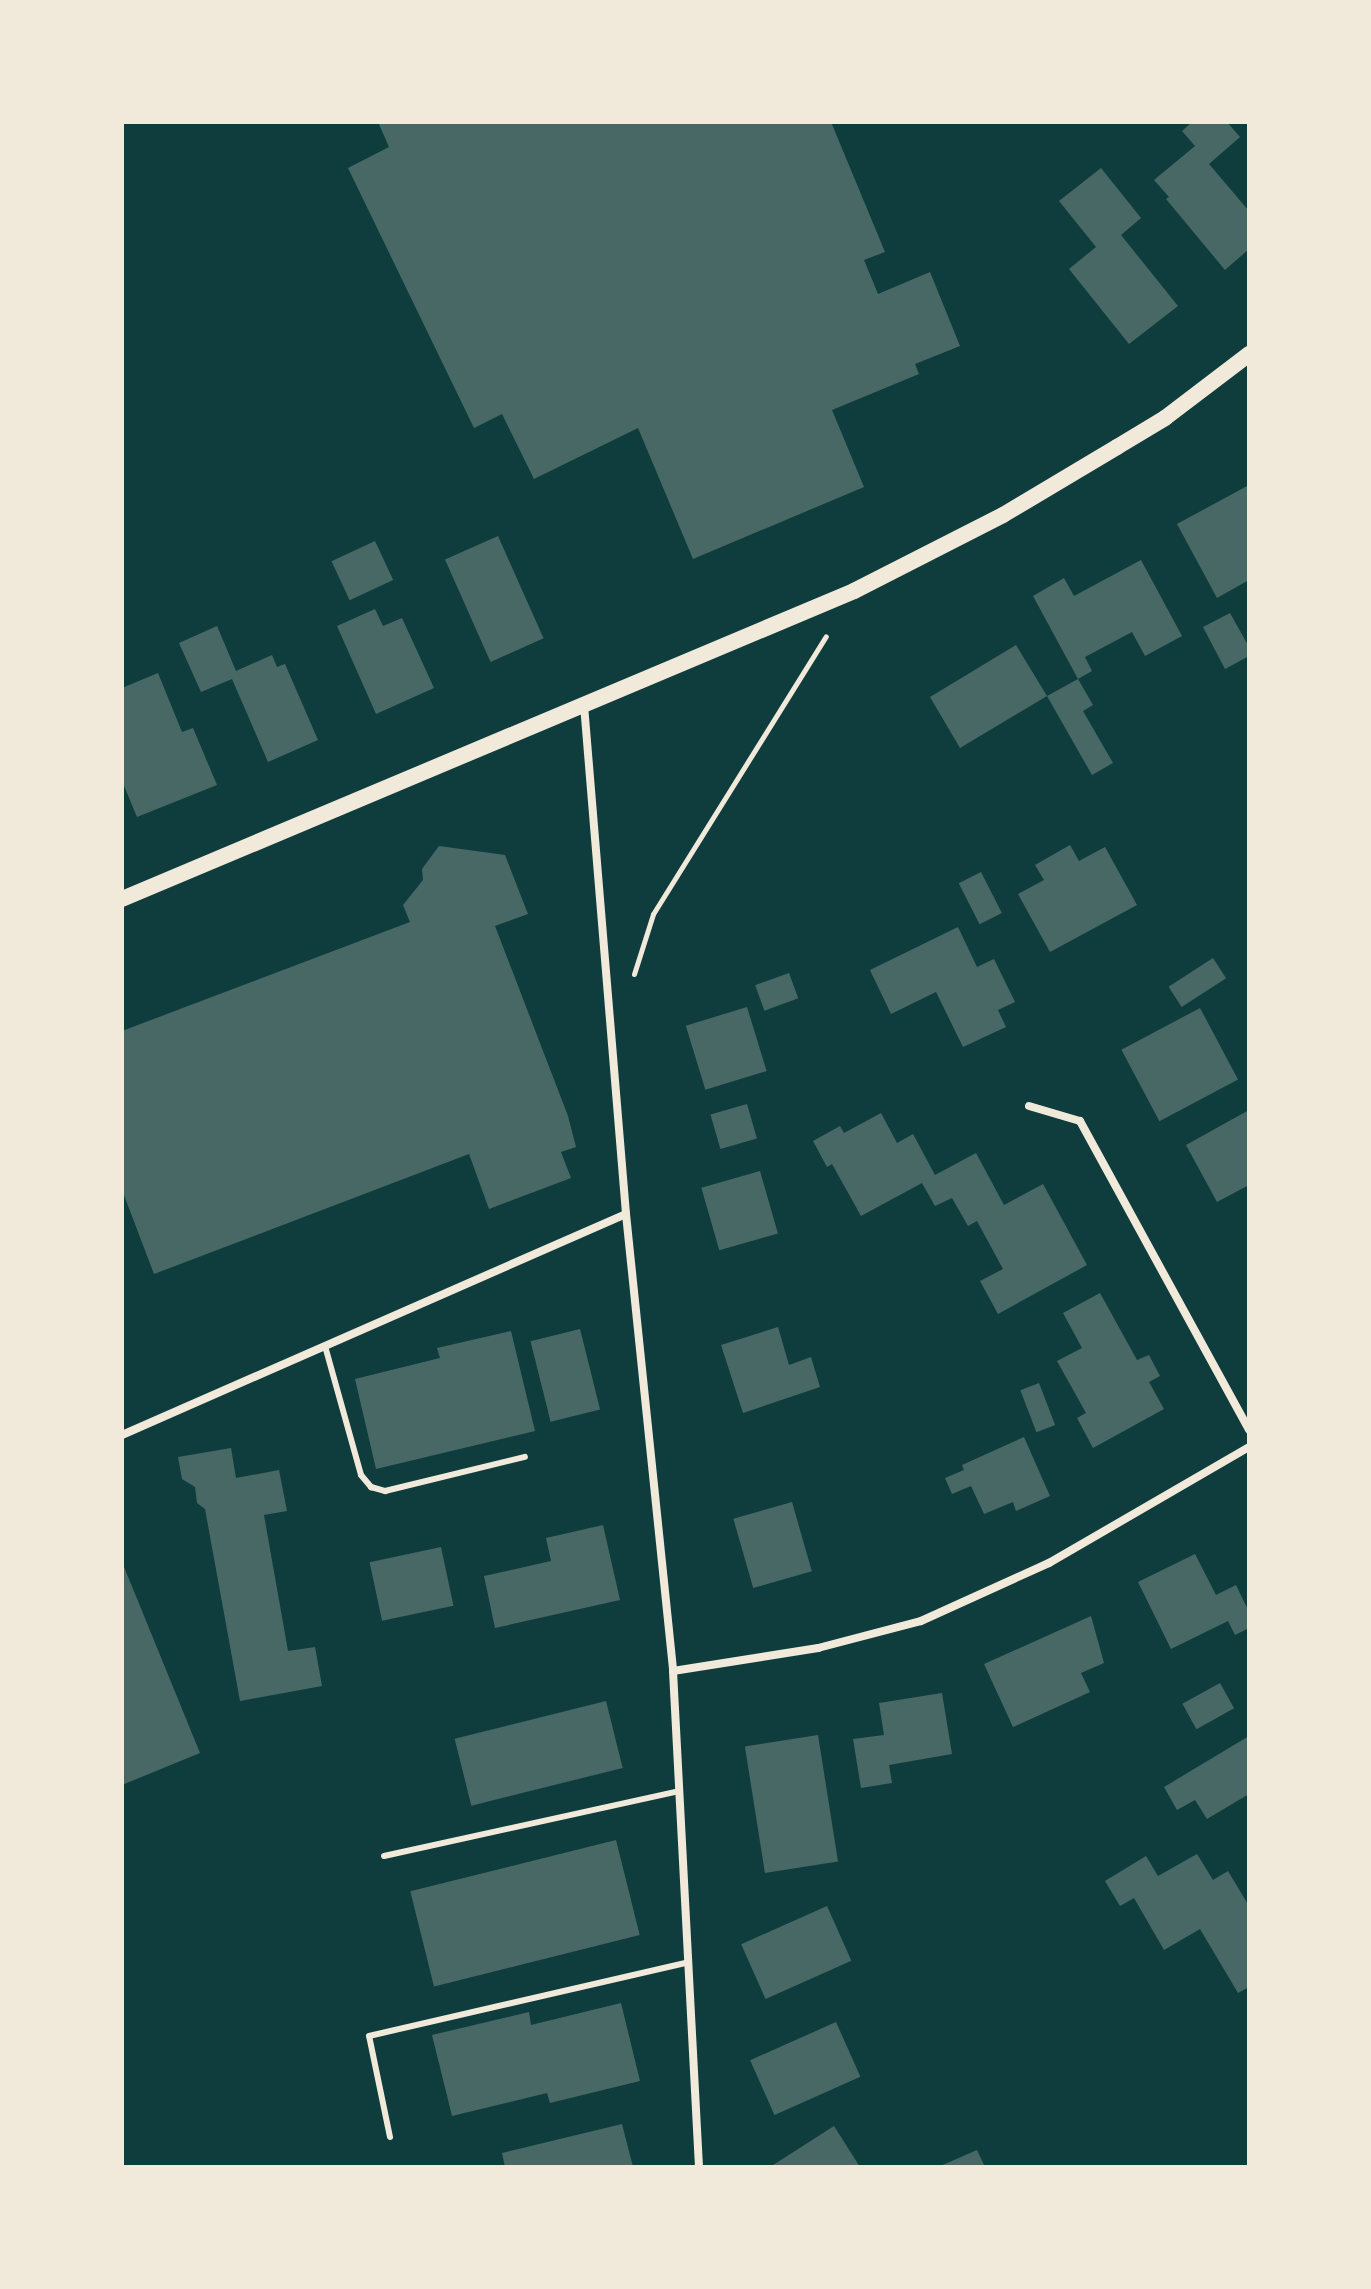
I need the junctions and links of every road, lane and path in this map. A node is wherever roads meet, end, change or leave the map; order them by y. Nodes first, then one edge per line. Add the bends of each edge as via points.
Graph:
1 (1249, 354) edge
2 (854, 591) junction
3 (584, 704) junction
4 (122, 899) edge
5 (630, 988) dead end
6 (1029, 1106) dead end
7 (626, 1214) junction
8 (325, 1346) junction
9 (1249, 1430) edge
10 (122, 1435) edge
11 (1249, 1447) edge
12 (525, 1457) dead end
13 (673, 1671) junction
14 (679, 1791) junction
15 (384, 1856) dead end
16 (689, 1962) junction
17 (390, 2137) dead end
18 (699, 2167) edge

1 - 2 main road via 1153,425 1003,515
2 - 3 main road
2 - 5 path via 653,914
3 - 4 main road
3 - 7 street
6 - 9 street via 1080,1121
7 - 8 street
7 - 13 street
8 - 10 street
8 - 12 lane via 361,1475 371,1487 385,1491
11 - 13 street via 1049,1563 921,1621 818,1648
13 - 14 street
14 - 15 lane
14 - 16 street
16 - 17 lane via 369,2036
16 - 18 street

